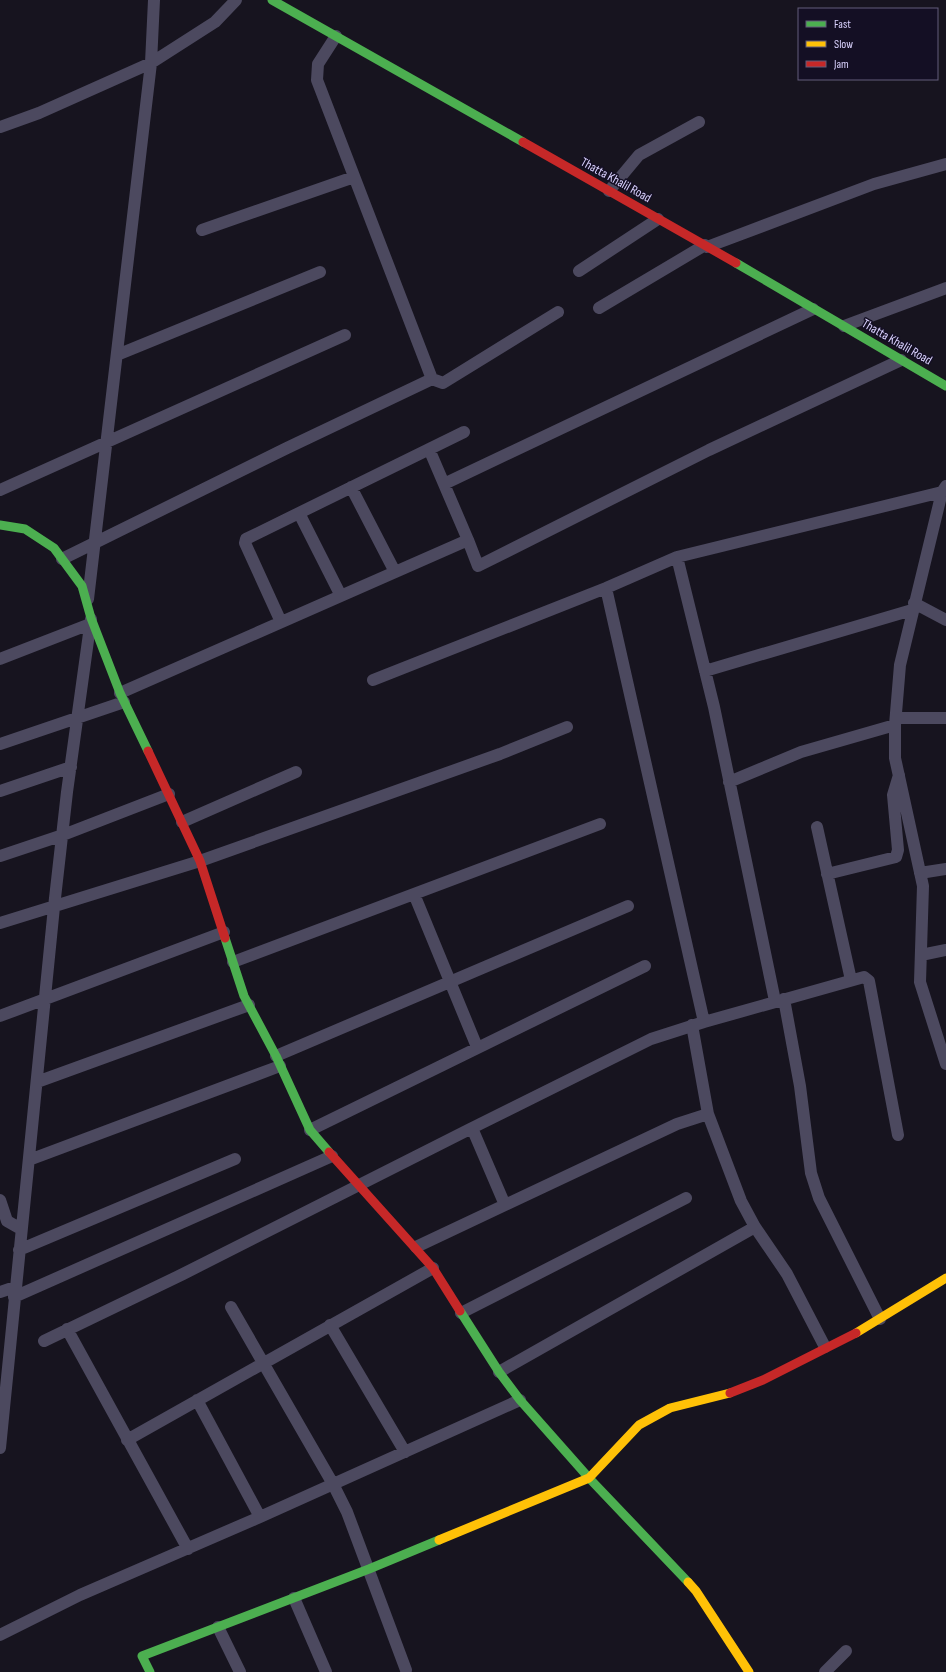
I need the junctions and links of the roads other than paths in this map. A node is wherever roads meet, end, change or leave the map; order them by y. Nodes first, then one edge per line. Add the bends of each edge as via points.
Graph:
1 (154, 0) edge
2 (236, 0) edge
3 (272, 0) edge
4 (336, 36) junction
5 (151, 63) junction
6 (699, 122) dead end
7 (0, 127) edge
8 (946, 164) edge
9 (354, 177) junction
10 (609, 191) junction
11 (658, 219) junction
12 (202, 230) dead end
13 (706, 246) junction
14 (579, 271) dead end
15 (320, 272) dead end
16 (946, 288) edge
17 (599, 308) dead end
18 (813, 309) junction
19 (558, 312) dead end
20 (844, 326) junction
21 (345, 335) dead end
22 (117, 355) junction
23 (901, 360) junction
24 (432, 379) junction
25 (946, 386) edge
26 (464, 432) dead end
27 (107, 441) junction
28 (429, 449) junction
29 (444, 484) junction
30 (351, 487) junction
31 (944, 489) edge
32 (0, 490) edge
33 (299, 513) junction
34 (0, 525) edge
35 (468, 540) junction
36 (95, 542) junction
37 (678, 557) junction
38 (62, 559) junction
39 (395, 572) junction
40 (606, 588) junction
41 (341, 596) junction
42 (88, 604) junction
43 (913, 607) junction
44 (946, 620) edge
45 (90, 621) junction
46 (281, 622) junction
47 (0, 659) edge
48 (705, 672) junction
49 (373, 680) dead end
50 (122, 697) junction
51 (77, 717) junction
52 (946, 718) edge
53 (896, 722) junction
54 (567, 727) dead end
55 (0, 744) edge
56 (71, 767) junction
57 (296, 772) dead end
58 (900, 776) junction
59 (729, 782) junction
60 (0, 791) edge
61 (169, 794) junction
62 (182, 822) junction
63 (600, 824) dead end
64 (817, 827) dead end
65 (62, 835) junction
66 (0, 856) edge
67 (200, 861) junction
68 (946, 869) edge
69 (920, 873) junction
70 (827, 874) junction
71 (414, 894) junction
72 (628, 906) dead end
73 (54, 907) junction
74 (0, 923) edge
75 (224, 932) junction
76 (946, 950) edge
77 (921, 955) junction
78 (233, 962) junction
79 (645, 966) dead end
80 (851, 980) junction
81 (450, 981) junction
82 (45, 1000) junction
83 (779, 1000) junction
84 (249, 1005) junction
85 (0, 1016) edge
86 (704, 1022) junction
87 (692, 1025) junction
88 (941, 1031) edge
89 (477, 1047) junction
90 (278, 1061) junction
91 (946, 1064) edge
92 (37, 1082) junction
93 (708, 1114) junction
94 (472, 1128) junction
95 (310, 1130) junction
96 (898, 1136) dead end
97 (332, 1156) junction
98 (235, 1159) dead end
99 (29, 1160) junction
100 (357, 1185) junction
101 (686, 1198) dead end
102 (0, 1200) edge
103 (505, 1205) junction
104 (4, 1222) edge
105 (755, 1227) junction
106 (22, 1229) junction
107 (416, 1247) junction
108 (19, 1250) junction
109 (433, 1268) junction
110 (946, 1278) edge
111 (0, 1292) edge
112 (15, 1292) junction
113 (231, 1307) dead end
114 (461, 1313) junction
115 (880, 1319) junction
116 (330, 1326) junction
117 (67, 1329) junction
118 (44, 1341) dead end
119 (825, 1347) junction
120 (4, 1357) edge
121 (264, 1362) junction
122 (499, 1372) junction
123 (197, 1400) junction
124 (520, 1400) junction
125 (127, 1440) junction
126 (0, 1448) edge
127 (405, 1452) junction
128 (589, 1478) junction
129 (333, 1484) junction
130 (260, 1517) junction
131 (188, 1549) junction
132 (368, 1569) junction
133 (294, 1598) junction
134 (218, 1627) junction
135 (0, 1635) edge
136 (846, 1651) dead end
137 (406, 1670) dead end
138 (150, 1672) edge
139 (240, 1672) edge
140 (326, 1672) edge
141 (749, 1672) edge
142 (825, 1672) edge

1 - 5 street
2 - 5 street via 215,22
3 - 4 street, Thatta Khalil Road
4 - 9 street via 318,64 317,80
4 - 10 street, Thatta Khalil Road
5 - 7 street via 39,113
5 - 22 street
6 - 10 street via 639,155
8 - 13 street via 874,184
9 - 12 street
9 - 24 street
10 - 11 street, Thatta Khalil Road
11 - 13 street, Thatta Khalil Road
11 - 14 street
13 - 17 street
13 - 18 street, Thatta Khalil Road
15 - 22 street
16 - 20 street
18 - 20 street, Thatta Khalil Road
18 - 29 street
19 - 24 street via 443,383
20 - 23 street, Thatta Khalil Road
21 - 27 street
22 - 27 street
23 - 25 street, Thatta Khalil Road
23 - 35 street via 709,450 478,566
24 - 36 street
26 - 28 street
27 - 32 street
27 - 36 street
28 - 29 street
28 - 30 street
29 - 35 street
30 - 33 street
30 - 39 street
31 - 37 street
31 - 43 street
33 - 41 street
33 - 46 street via 246,539 245,543
34 - 38 street via 25,529 54,548
35 - 39 street
36 - 38 street
36 - 42 street
37 - 40 street
37 - 48 street
38 - 42 street via 82,586
39 - 41 street
40 - 49 street
40 - 86 street
41 - 46 street
42 - 45 street
43 - 44 street
43 - 48 street
43 - 53 street via 900,666
45 - 47 street
45 - 50 street
45 - 51 street
46 - 50 street
48 - 59 street
50 - 51 street
50 - 61 street
51 - 55 street
51 - 56 street
52 - 53 street
53 - 58 street via 895,758
53 - 59 street via 801,752
54 - 67 street via 500,754
56 - 60 street
56 - 65 street
57 - 62 street
58 - 69 street
58 - 70 street via 893,795 898,850 896,857
59 - 83 street
61 - 62 street
61 - 65 street
62 - 67 street
63 - 71 street
64 - 70 street
65 - 66 street
65 - 73 street
67 - 73 street
67 - 75 street
68 - 69 street
69 - 77 street via 923,886
70 - 80 street
71 - 78 street
71 - 81 street
72 - 81 street
73 - 74 street
73 - 82 street
75 - 78 street
75 - 82 street
76 - 77 street
77 - 88 street via 920,982
78 - 84 street
79 - 89 street
80 - 83 street
80 - 96 street via 864,977 869,981
81 - 89 street
81 - 90 street
82 - 85 street
82 - 92 street
83 - 86 street
83 - 115 street via 800,1086 811,1173 819,1198
84 - 90 street
84 - 92 street
86 - 87 street
87 - 93 street
87 - 94 street via 651,1039
88 - 91 street
89 - 95 street
90 - 95 street
90 - 99 street
92 - 99 street
93 - 103 street via 677,1124
93 - 105 street via 741,1201
94 - 100 street
94 - 103 street
95 - 97 street
97 - 100 street
97 - 112 street
98 - 108 street
99 - 106 street
100 - 107 street
100 - 117 street via 183,1274
101 - 114 street
102 - 104 street
103 - 107 street
104 - 106 street
105 - 119 street via 787,1274
105 - 122 street
106 - 108 street
107 - 109 street
108 - 112 street
109 - 114 street
109 - 116 street
110 - 115 street
111 - 112 street
112 - 120 street
113 - 121 street
114 - 122 street
115 - 119 street
116 - 121 street
116 - 127 street
117 - 118 street
117 - 125 street
119 - 128 street via 763,1380 728,1394 670,1408 639,1425
120 - 126 street
121 - 123 street
121 - 129 street
122 - 124 street
123 - 125 street
123 - 130 street
124 - 127 street
124 - 128 street
125 - 131 street
127 - 129 street
128 - 132 street
128 - 141 street via 696,1591
129 - 130 street
129 - 132 street via 347,1512
130 - 131 street
131 - 135 street via 80,1595
132 - 133 street
132 - 137 street
133 - 134 street
133 - 140 street
134 - 138 street via 142,1656
134 - 139 street
136 - 142 street

